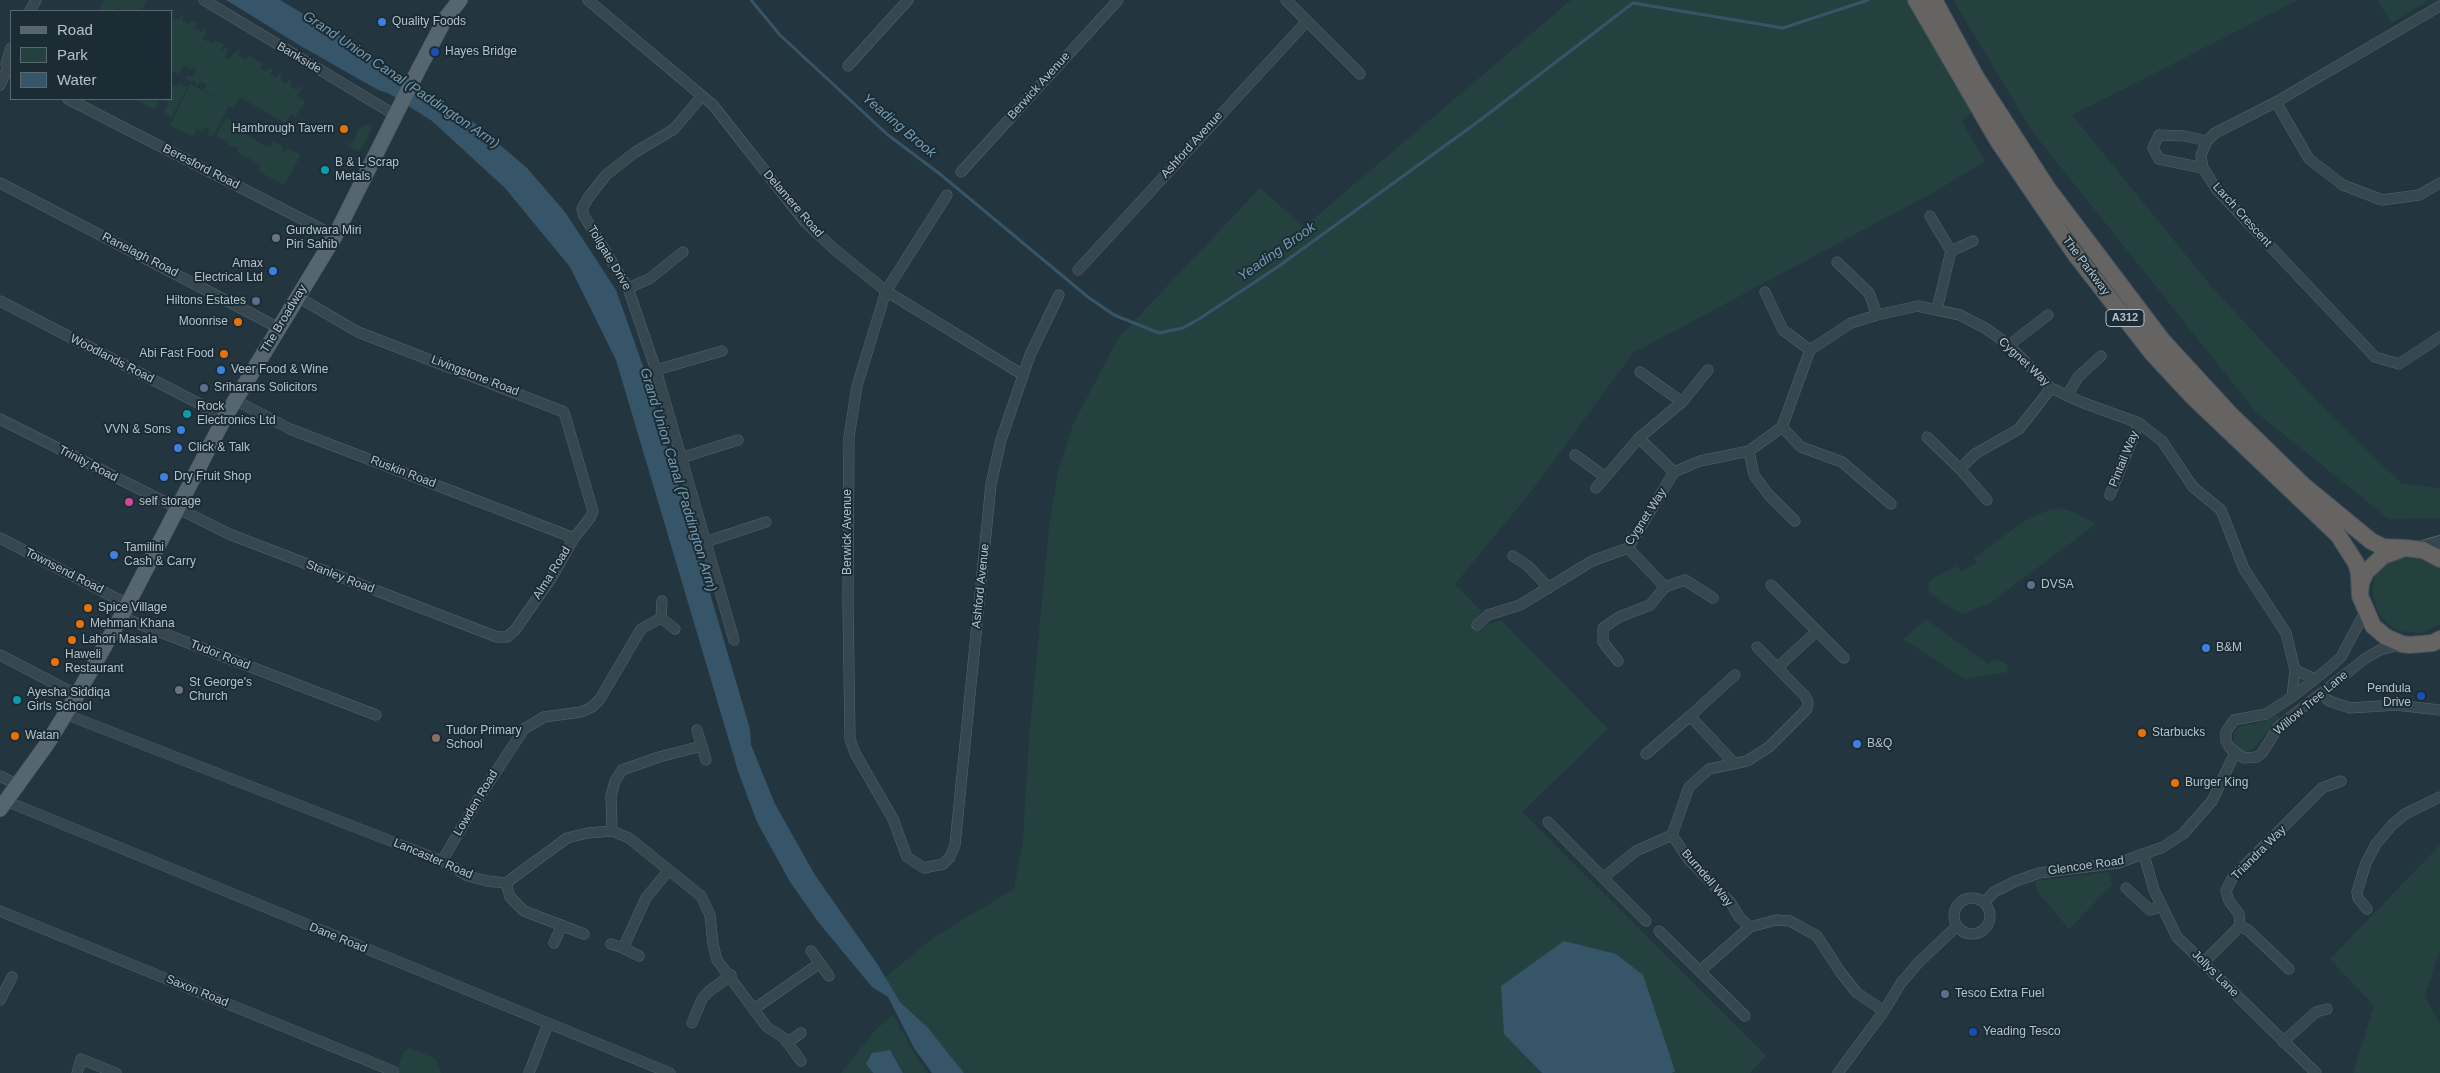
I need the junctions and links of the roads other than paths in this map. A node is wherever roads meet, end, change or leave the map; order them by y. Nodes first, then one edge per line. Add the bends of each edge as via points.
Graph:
1 (204, 0) edge
2 (451, 0) edge
3 (460, 0) edge
4 (588, 0) edge
5 (908, 0) edge
6 (1118, 0) edge
7 (1286, 0) edge
8 (1924, 3) edge
9 (2440, 6) edge
10 (445, 20) junction
11 (1307, 21) junction
12 (10, 50) edge
13 (848, 66) dead end
14 (10, 69) edge
15 (1360, 74) dead end
16 (0, 85) edge
17 (702, 96) junction
18 (70, 100) edge
19 (2276, 102) junction
20 (396, 113) junction
21 (2206, 142) junction
22 (2202, 168) junction
23 (961, 172) dead end
24 (0, 183) edge
25 (2440, 183) edge
26 (947, 195) dead end
27 (1930, 216) dead end
28 (335, 236) junction
29 (1973, 241) dead end
30 (1951, 251) junction
31 (684, 252) dead end
32 (1837, 262) dead end
33 (1078, 270) dead end
34 (628, 288) junction
35 (886, 291) junction
36 (1765, 292) dead end
37 (1059, 295) dead end
38 (298, 297) junction
39 (0, 301) edge
40 (1937, 309) junction
41 (1877, 315) junction
42 (2048, 315) dead end
43 (279, 328) junction
44 (2440, 337) edge
45 (2009, 345) junction
46 (1810, 350) junction
47 (722, 351) dead end
48 (2101, 356) dead end
49 (656, 370) junction
50 (1708, 370) dead end
51 (1640, 372) dead end
52 (1023, 375) junction
53 (2051, 388) junction
54 (2067, 396) junction
55 (235, 400) junction
56 (1682, 402) junction
57 (225, 417) junction
58 (0, 419) edge
59 (2139, 424) junction
60 (1782, 427) junction
61 (1927, 437) dead end
62 (1639, 438) junction
63 (738, 440) dead end
64 (1749, 451) junction
65 (1575, 455) dead end
66 (681, 458) junction
67 (2125, 459) junction
68 (2136, 463) dead end
69 (1960, 469) junction
70 (1674, 472) junction
71 (1604, 476) junction
72 (1596, 488) dead end
73 (2110, 495) dead end
74 (1987, 500) dead end
75 (1891, 504) dead end
76 (594, 507) joint
77 (176, 509) junction
78 (1795, 521) dead end
79 (766, 522) dead end
80 (0, 538) edge
81 (574, 538) junction
82 (706, 542) junction
83 (2440, 542) edge
84 (1628, 548) junction
85 (2411, 549) junction
86 (1513, 556) dead end
87 (2440, 559) edge
88 (1771, 586) dead end
89 (1665, 587) junction
90 (1549, 588) junction
91 (2360, 596) junction
92 (1713, 598) dead end
93 (662, 601) dead end
94 (124, 610) junction
95 (2365, 612) junction
96 (662, 618) junction
97 (1478, 625) dead end
98 (675, 629) dead end
99 (1817, 632) junction
100 (508, 637) joint
101 (734, 640) dead end
102 (2438, 642) edge
103 (2402, 644) junction
104 (1757, 647) dead end
105 (0, 655) edge
106 (1844, 658) dead end
107 (1618, 661) dead end
108 (1778, 667) junction
109 (2295, 670) junction
110 (1735, 675) dead end
111 (2315, 679) junction
112 (2321, 693) junction
113 (77, 694) junction
114 (2292, 697) junction
115 (2440, 710) edge
116 (65, 714) junction
117 (376, 715) dead end
118 (1690, 716) junction
119 (698, 730) dead end
120 (702, 746) junction
121 (2235, 753) junction
122 (1646, 754) dead end
123 (706, 760) dead end
124 (1733, 762) junction
125 (0, 776) edge
126 (2341, 780) dead end
127 (18, 785) junction
128 (2440, 797) edge
129 (3, 805) edge
130 (1548, 822) dead end
131 (612, 831) junction
132 (1672, 835) junction
133 (2144, 855) junction
134 (442, 861) junction
135 (924, 868) joint
136 (668, 871) junction
137 (1604, 877) junction
138 (506, 883) junction
139 (2126, 888) dead end
140 (1984, 902) junction
141 (2162, 906) junction
142 (2368, 909) dead end
143 (0, 911) edge
144 (1646, 921) dead end
145 (562, 925) junction
146 (1957, 926) junction
147 (2240, 926) junction
148 (1750, 927) junction
149 (1659, 931) dead end
150 (584, 934) dead end
151 (554, 943) dead end
152 (611, 944) dead end
153 (622, 948) junction
154 (811, 950) dead end
155 (639, 956) dead end
156 (2204, 962) junction
157 (820, 963) junction
158 (2289, 969) dead end
159 (1700, 971) junction
160 (731, 975) junction
161 (829, 976) dead end
162 (12, 977) dead end
163 (0, 1000) edge
164 (754, 1009) junction
165 (2327, 1009) dead end
166 (1884, 1011) junction
167 (1745, 1016) dead end
168 (548, 1024) junction
169 (692, 1024) dead end
170 (801, 1033) dead end
171 (788, 1042) junction
172 (2284, 1042) junction
173 (801, 1061) dead end
174 (393, 1072) dead end
175 (77, 1073) edge
176 (116, 1073) edge
177 (529, 1073) edge
178 (670, 1073) edge
179 (1838, 1073) edge
180 (2315, 1073) edge

1 - 20 street, Bankside
2 - 10 main road
3 - 10 main road
4 - 17 street, Delamere Road
5 - 13 street
6 - 23 street, Berwick Avenue
7 - 11 street
8 - 85 highway, The Parkway / A312 via 2087,243 2162,340 2230,414 2303,485 2370,541
8 - 91 highway, The Parkway / A312 via 1998,141 2075,254 2152,353 2188,392 2338,535 2356,563
9 - 19 street
10 - 20 main road, The Broadway
11 - 15 street
11 - 33 street, Ashford Avenue
12 - 14 street via 6,60
14 - 16 street
17 - 34 street, Tollgate Drive via 674,129 634,153 606,175 582,206 584,216
17 - 35 street, Delamere Road via 722,116 805,222
18 - 28 street, Beresford Road
19 - 21 street via 2215,133
19 - 25 street via 2309,160 2343,185 2382,200 2419,195
20 - 28 main road, The Broadway
21 - 22 street via 2201,155
21 - 22 street via 2185,136 2159,135 2153,148 2159,159
22 - 44 street, Larch Crescent via 2217,190 2375,357 2399,364
24 - 43 street, Ranelagh Road
26 - 35 street, Berwick Avenue
27 - 30 street
28 - 38 main road, The Broadway
29 - 30 street
30 - 40 street
31 - 34 street via 649,279
32 - 41 street via 1868,293
34 - 49 street, Tollgate Drive
35 - 52 street, Delamere Road
35 - 135 street, Berwick Avenue via 869,340 850,425 848,730 852,746 893,819 905,853 910,861
36 - 46 street via 1783,330
37 - 52 street, Ashford Avenue via 1038,335
38 - 43 main road, The Broadway
38 - 76 street, Livingstone Road via 358,332 560,409 565,415
39 - 57 street, Woodlands Road
40 - 41 street, Cygnet Way via 1918,306
40 - 45 street, Cygnet Way via 1968,319
41 - 46 street, Cygnet Way via 1851,323
42 - 45 street
43 - 55 main road, The Broadway
45 - 53 street, Cygnet Way
46 - 60 street
47 - 49 street
48 - 54 street via 2078,376
49 - 66 street, Tollgate Drive
50 - 56 street
51 - 56 street
52 - 135 street, Ashford Avenue via 1001,440 991,484 955,845 943,864
53 - 54 street, Cygnet Way
53 - 69 street via 2019,430 1975,454
54 - 59 street, Cygnet Way
55 - 57 main road, The Broadway
55 - 81 street, Ruskin Road via 290,429
56 - 62 street
57 - 77 main road, The Broadway
58 - 77 street, Trinity Road
59 - 67 street, Pintail Way
59 - 109 street, Cygnet Way via 2162,441 2193,487 2221,510 2244,569 2289,639
60 - 64 street
60 - 75 street via 1801,447 1842,462
61 - 69 street
62 - 70 street
62 - 71 street
63 - 66 street
64 - 70 street via 1700,461
64 - 78 street via 1754,475
65 - 71 street
66 - 82 street, Tollgate Drive
67 - 68 street
67 - 73 street, Pintail Way
69 - 74 street
70 - 84 street, Cygnet Way
71 - 72 street
76 - 81 street, Alma Road via 590,518
77 - 94 main road, The Broadway
77 - 100 street, Stanley Road via 259,546 497,637
79 - 82 street
80 - 94 street, Townsend Road
81 - 100 street, Alma Road via 552,577
82 - 101 street, Tollgate Drive
83 - 85 street
84 - 89 street
84 - 90 street, Cygnet Way via 1592,561
85 - 87 highway, A312
85 - 91 highway via 2383,556 2366,572
86 - 90 street
88 - 99 street
89 - 92 street via 1685,580
89 - 107 street via 1650,606 1619,617 1603,628 1603,642
90 - 97 street, Cygnet Way via 1520,605 1488,614
91 - 95 highway, A312
93 - 96 street
94 - 113 main road, The Broadway
94 - 117 street, Tudor Road
95 - 103 highway, A312 via 2373,626
95 - 111 street, Willow Tree Lane via 2341,657
96 - 98 street
96 - 134 street, Lowden Road via 645,626 636,636 596,704 581,712 544,716 524,729
99 - 106 street
99 - 108 street
102 - 103 highway
103 - 112 street, Willow Tree Lane via 2366,658
104 - 108 street
105 - 113 street
108 - 124 street via 1805,696 1807,709 1769,747 1747,761
109 - 111 street
109 - 114 street, Cygnet Way
110 - 118 street
111 - 114 street, Willow Tree Lane
112 - 115 street via 2329,701 2350,708 2396,705
112 - 121 street, Willow Tree Lane via 2279,726 2257,757 2244,758
113 - 116 main road, The Broadway
114 - 121 street, Willow Tree Lane via 2266,714 2234,720 2226,732 2226,741
116 - 127 main road, The Broadway
116 - 134 street, Lancaster Road
118 - 122 street
118 - 124 street
119 - 120 street
120 - 123 street
120 - 131 street via 622,770 611,796
121 - 133 street, Glencoe Road via 2212,801 2200,817 2183,834
124 - 132 street via 1709,769 1689,787
125 - 127 street
126 - 147 street, Triandra Way via 2322,788 2233,877 2226,891 2239,914
127 - 129 main road, The Broadway
128 - 142 street via 2404,814 2376,844 2357,892
129 - 168 street, Dane Road
130 - 137 street
131 - 136 street via 629,838
131 - 138 street via 567,838
132 - 137 street via 1636,851
132 - 148 street, Burndell Way via 1689,860
133 - 140 street, Glencoe Road via 2111,865 2039,873 1994,892
133 - 141 street, Jollys Lane
134 - 138 street, Lancaster Road via 468,876
136 - 153 street via 646,898
136 - 160 street via 701,896 710,915 717,960
137 - 144 street
138 - 145 street via 510,897 524,911
139 - 141 street via 2150,910
140 - 146 street via 1975,898 1963,901 1954,914
140 - 146 street via 1990,913 1982,932 1969,934
141 - 156 street, Jollys Lane via 2178,936
143 - 174 street, Saxon Road
145 - 150 street
145 - 151 street
146 - 166 street via 1918,963
147 - 156 street
147 - 158 street
148 - 159 street
148 - 166 street via 1776,920 1804,927 1817,936 1857,993
149 - 159 street
152 - 153 street
153 - 155 street
154 - 157 street
156 - 172 street, Jollys Lane
157 - 161 street
157 - 164 street
159 - 167 street
160 - 164 street
160 - 169 street via 708,992
162 - 163 street
164 - 171 street via 767,1027
165 - 172 street via 2316,1012
166 - 179 street
168 - 177 street
168 - 178 street, Dane Road
170 - 171 street
171 - 173 street
172 - 180 street, Jollys Lane
175 - 176 street via 81,1059

